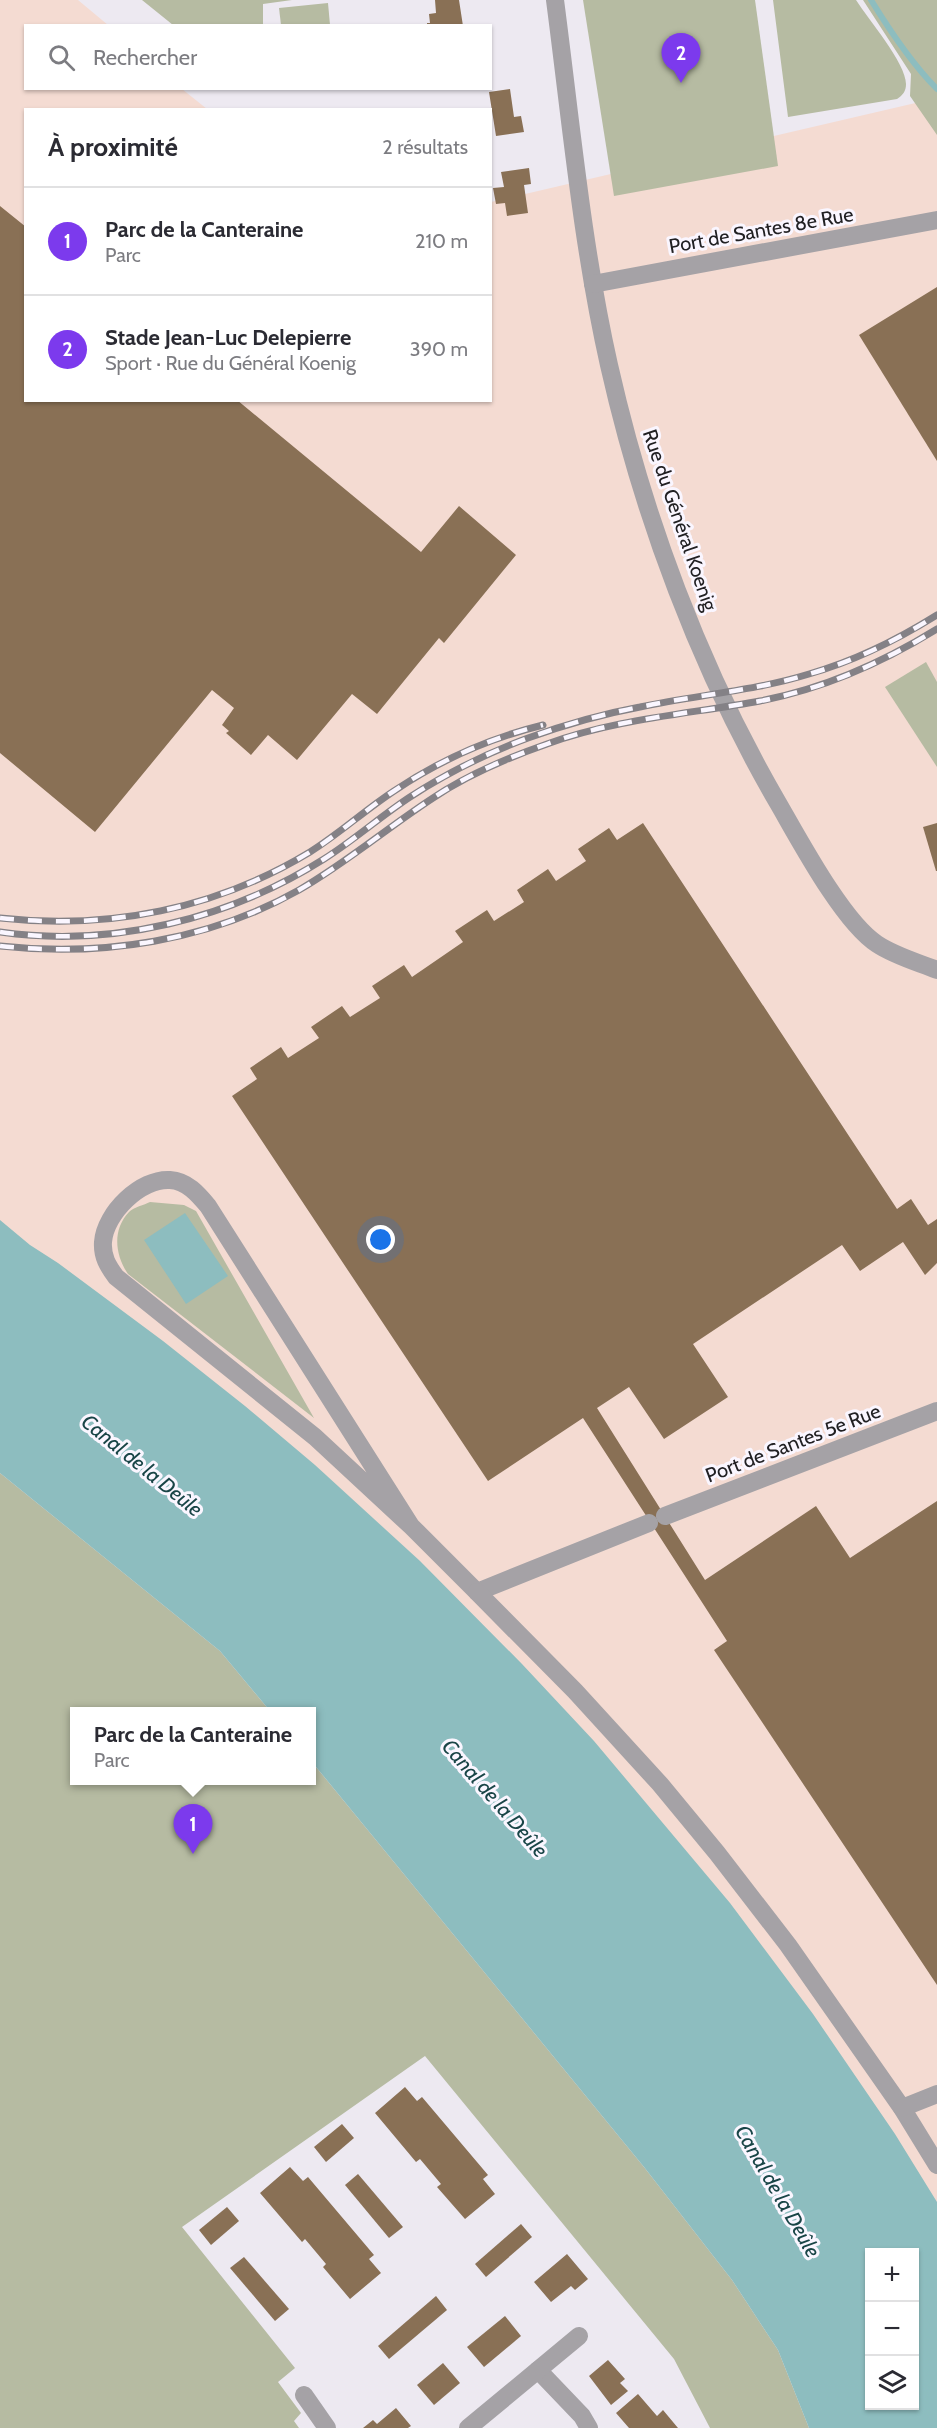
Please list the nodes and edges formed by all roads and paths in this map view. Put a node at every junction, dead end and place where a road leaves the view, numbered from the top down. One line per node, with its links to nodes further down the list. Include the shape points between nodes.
1 (555, 0): 3 (street, Rue du Général Koenig)
2 (937, 220): 3 (street, Port de Santes 8e Rue)
3 (593, 284): 4 (street, Rue du Général Koenig, via 614,386 653,522 726,706 793,829 855,922 876,944)
4 (937, 970)
5 (937, 1411): 7 (street, Port de Santes 5e Rue)
6 (411, 1526): 6 (street, via 198,1193 171,1180 140,1189 113,1215 106,1229 104,1254 116,1277 315,1437); 7 (street)
7 (477, 1592): 9 (street, via 575,1691 717,1852 788,1945)
8 (937, 2094): 9 (street)
9 (902, 2108): 10 (street)
10 (937, 2165)
11 (579, 2336): 12 (street)
12 (538, 2370): 15 (street); 16 (street)
13 (304, 2395): 14 (street)
14 (327, 2428)
15 (468, 2428)
16 (590, 2428)

